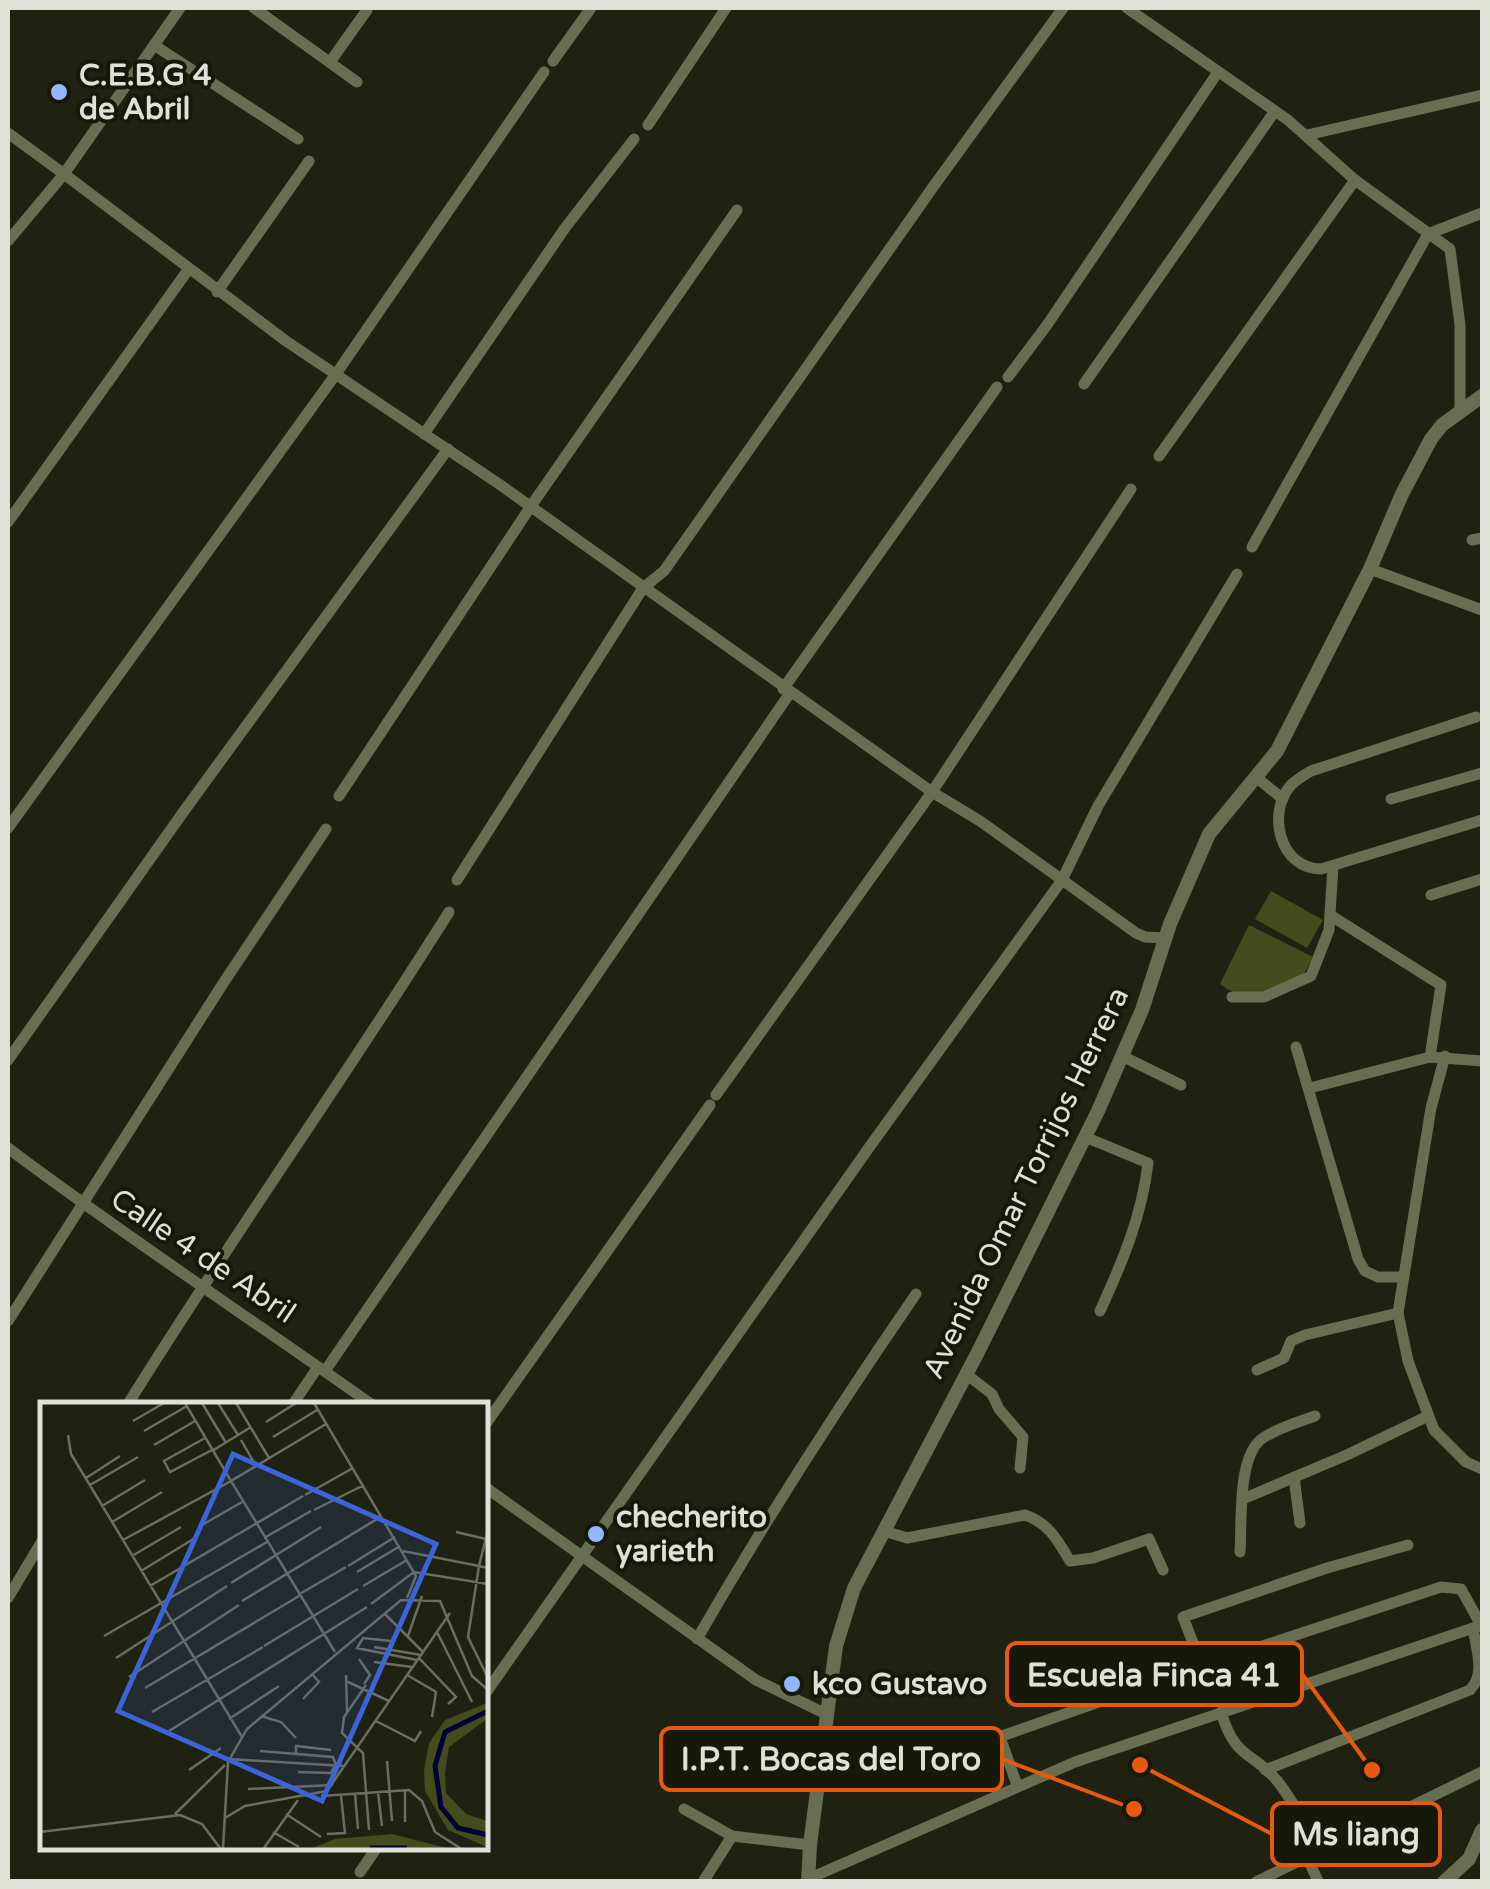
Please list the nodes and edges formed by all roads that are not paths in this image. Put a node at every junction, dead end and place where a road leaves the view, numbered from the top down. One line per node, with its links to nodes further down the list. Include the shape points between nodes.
1 (254, 8): 10 (street)
2 (591, 8): 9 (street)
3 (726, 8): 16 (street)
4 (1063, 8): 45 (street, via 664,572)
5 (1127, 8): 12 (street)
6 (174, 10): 8 (street)
7 (367, 10): 10 (street)
8 (154, 45): 19 (street); 22 (street)
9 (552, 61)
10 (330, 62): 13 (street)
11 (544, 72): 30 (street)
12 (1218, 72): 15 (street); 31 (street)
13 (357, 82)
14 (1482, 95): 18 (street)
15 (1275, 111): 18 (street); 32 (street)
16 (648, 124)
17 (8, 133): 22 (street)
18 (1307, 135): 23 (street)
19 (298, 139)
20 (634, 139): 36 (street)
21 (308, 160): 29 (street)
22 (64, 174): 27 (street); 28 (street)
23 (1355, 180): 26 (street); 38 (street)
24 (737, 210): 40 (street)
25 (1482, 212): 26 (street)
26 (1428, 234): 35 (street, via 1450,250 1460,326); 42 (street)
27 (8, 241)
28 (188, 270): 29 (street); 41 (street)
29 (218, 292): 30 (street)
30 (336, 374): 36 (street); 56 (street)
31 (1008, 377)
32 (1084, 384)
33 (998, 387): 47 (street)
34 (1482, 396): 35 (street, Avenida Omar Torrijos Herrera)
35 (1460, 410): 43 (street, Avenida Omar Torrijos Herrera, via 1431,440)
36 (424, 434): 37 (street)
37 (448, 450): 40 (street); 71 (street)
38 (1159, 456)
39 (1131, 490): 51 (street)
40 (530, 506): 45 (street); 52 (street)
41 (8, 522)
42 (1252, 547)
43 (1370, 569): 46 (street); 50 (street, Avenida Omar Torrijos Herrera)
44 (1237, 574): 61 (street, via 1098,806)
45 (643, 588): 47 (street); 60 (street)
46 (1482, 610)
47 (787, 691): 51 (street); 84 (street)
48 (1476, 717): 53 (street, via 1311,771 1289,786)
49 (1482, 773): 54 (street)
50 (1257, 778): 53 (street); 65 (street, Avenida Omar Torrijos Herrera, via 1209,834)
51 (932, 792): 61 (street); 92 (street)
52 (339, 796)
53 (1284, 799): 58 (street, via 1278,828 1287,850 1302,866)
54 (1390, 799)
55 (1482, 820): 58 (street)
56 (8, 828)
57 (326, 829): 77 (street)
58 (1333, 866): 64 (street)
59 (1482, 879): 62 (street)
60 (458, 880)
61 (1062, 880): 65 (street, via 1136,933); 103 (street)
62 (1431, 895)
63 (449, 912): 79 (street)
64 (1330, 914): 66 (street, via 1311,976 1264,997); 69 (street, via 1442,985)
65 (1166, 938): 68 (street, Avenida Omar Torrijos Herrera)
66 (1232, 997)
67 (1296, 1047): 74 (street)
68 (1122, 1056): 73 (street); 75 (street, Avenida Omar Torrijos Herrera)
69 (1430, 1056): 70 (street); 74 (street)
70 (1444, 1056): 72 (street); 78 (street)
71 (8, 1060)
72 (1482, 1061)
73 (1181, 1085)
74 (1310, 1088): 78 (street, via 1358,1259 1364,1271)
75 (1085, 1137): 81 (street, via 1148,1163 1128,1250); 86 (street, Avenida Omar Torrijos Herrera)
76 (8, 1148): 77 (street, Calle 4 de Abril)
77 (82, 1204): 79 (street, Calle 4 de Abril); 83 (street)
78 (1402, 1278): 82 (street)
79 (202, 1284): 84 (street, Calle 4 de Abril); 87 (street)
80 (916, 1294): 107 (street, via 786,1488)
81 (1100, 1311)
82 (1398, 1313): 85 (street, via 1304,1335 1291,1341 1284,1358); 91 (street)
83 (8, 1321)
84 (322, 1369): 88 (street); 89 (street, Calle 4 de Abril)
85 (1257, 1370)
86 (966, 1374): 93 (street, via 992,1394 1023,1437); 99 (street, Avenida Omar Torrijos Herrera)
87 (129, 1402)
88 (294, 1402)
89 (368, 1402)
90 (1315, 1416): 97 (street, via 1264,1437 1251,1450)
91 (1428, 1416): 94 (street, via 1448,1447); 95 (street)
92 (488, 1421)
93 (1020, 1468)
94 (1482, 1469)
95 (1294, 1477): 97 (street); 98 (street)
96 (488, 1489): 103 (street)
97 (1244, 1499): 102 (street)
98 (1300, 1522)
99 (884, 1531): 104 (street, via 907,1538 1025,1514 1050,1530 1070,1561 1149,1539); 111 (street, Avenida Omar Torrijos Herrera, via 843,1618)
100 (40, 1545): 105 (street)
101 (1408, 1545): 108 (street, via 1183,1618)
102 (1240, 1552)
103 (582, 1556): 107 (street); 109 (street)
104 (1163, 1570)
105 (8, 1598)
106 (1479, 1626): 108 (street, via 1466,1594 1448,1586); 110 (street); 114 (street, via 1480,1672 1470,1690)
107 (696, 1639): 111 (street, via 776,1692)
108 (1202, 1666): 112 (street)
109 (488, 1690)
110 (1221, 1712): 114 (street, via 1232,1741); 116 (street)
111 (826, 1714): 120 (street, Avenida Omar Torrijos Herrera)
112 (1000, 1737): 113 (street); 116 (street)
113 (976, 1745)
114 (1265, 1770): 122 (street)
115 (1482, 1772): 122 (street)
116 (1017, 1785): 126 (street)
117 (684, 1809): 119 (street)
118 (1482, 1830): 124 (street)
119 (732, 1836): 120 (street); 128 (street)
120 (810, 1845): 126 (street, Avenida Omar Torrijos Herrera)
121 (376, 1849): 125 (street)
122 (1320, 1851): 123 (street)
123 (1307, 1857): 127 (street); 129 (street)
124 (1476, 1861): 130 (street)
125 (360, 1872)
126 (808, 1880)
127 (1318, 1881)
128 (703, 1882)
129 (1256, 1882)
130 (1444, 1882)

